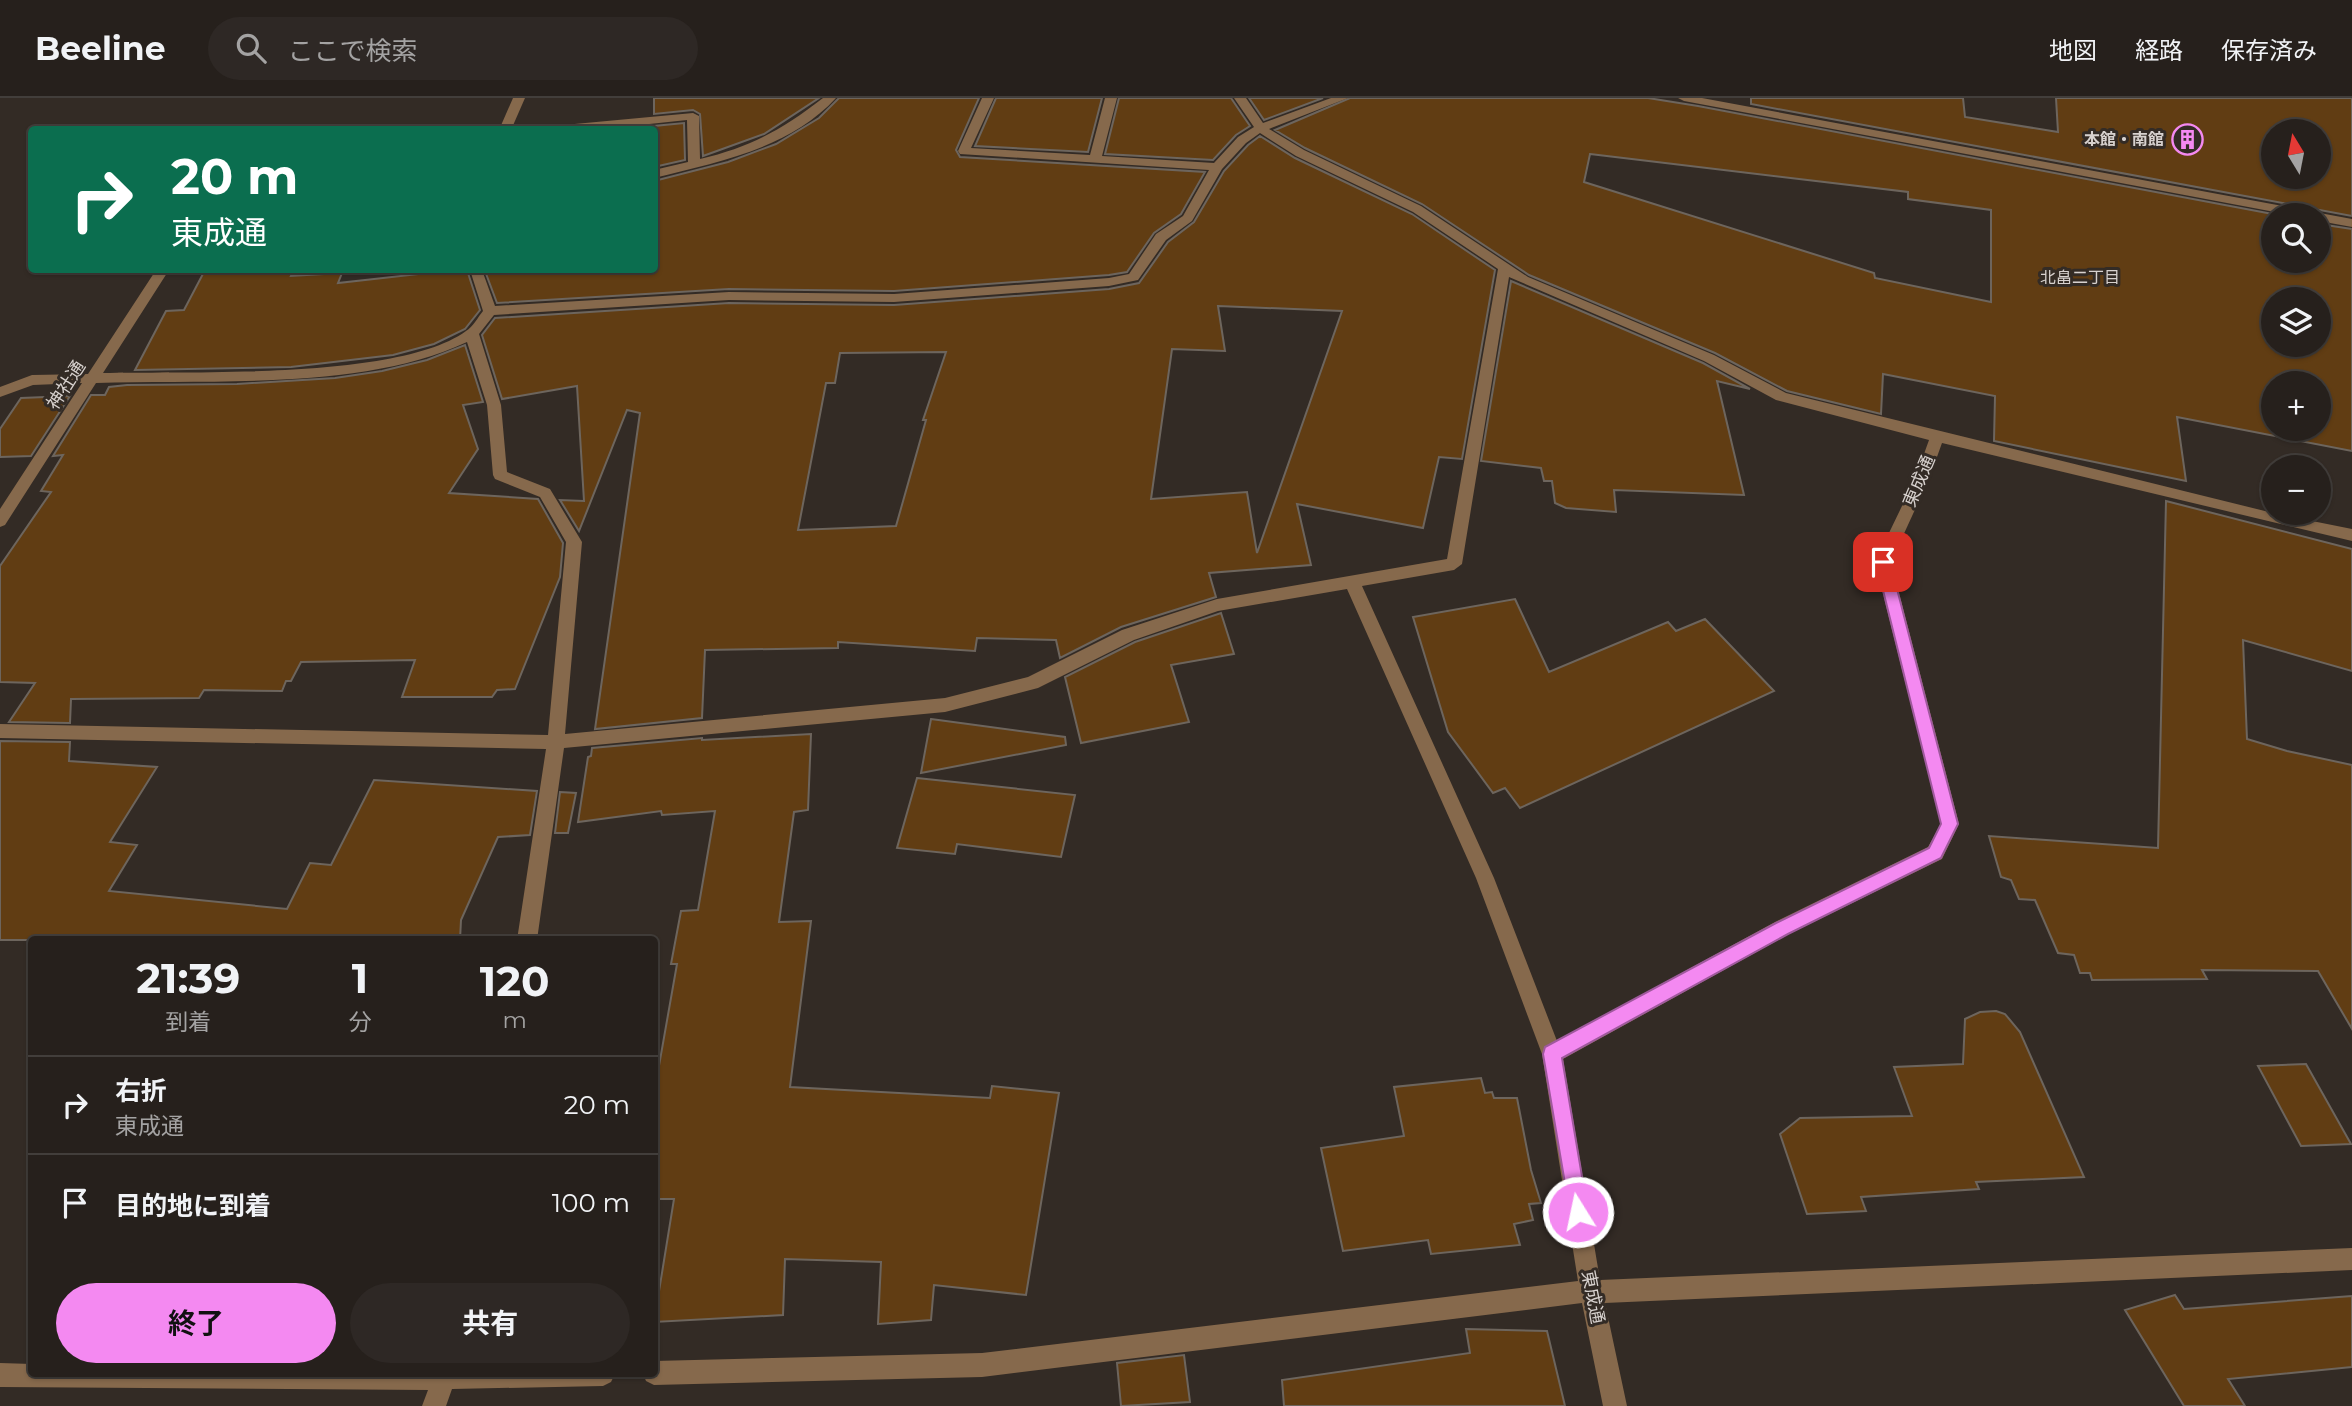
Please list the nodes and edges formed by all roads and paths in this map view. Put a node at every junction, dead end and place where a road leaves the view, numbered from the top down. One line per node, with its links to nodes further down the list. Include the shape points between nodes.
1 (519, 98): 8 (street)
2 (830, 98): 12 (street, via 797,124 744,152)
3 (988, 98): 11 (street, via 964,150)
4 (1111, 98): 11 (street)
5 (1240, 98): 10 (street)
6 (1342, 98): 10 (street)
7 (1684, 98): 15 (street)
8 (507, 126)
9 (593, 126): 12 (street, via 693,116)
10 (1260, 128): 13 (street); 18 (street, via 1300,153 1417,209)
11 (1095, 159): 13 (street)
12 (694, 164): 14 (street)
13 (1217, 167): 21 (street, via 1188,218 1160,237 1133,277 1109,282 894,298 729,296)
14 (658, 173)
15 (2261, 206)
16 (2331, 219): 17 (street)
17 (2352, 223)
18 (1504, 269): 25 (street, via 1709,358 1781,397); 28 (street, via 1454,564)
19 (160, 273): 23 (street, 神社通)
20 (477, 273): 21 (street)
21 (489, 310): 22 (street)
22 (472, 334): 23 (street, via 444,350 404,361 316,372); 30 (street, via 494,405 500,475 545,493 574,542)
23 (94, 378): 24 (street, via 33,380); 26 (street, 神社通)
24 (0, 393)
25 (1937, 437): 27 (street); 32 (street, 東成通, via 1883,562 1950,824 1935,853 1782,928)
26 (0, 521)
27 (2352, 534)
28 (1351, 580): 30 (street, via 1217,605 1128,635 1032,683 945,705); 32 (street, via 1485,878)
29 (0, 731): 30 (street)
30 (556, 743): 31 (street)
31 (528, 936)
32 (1552, 1054): 34 (street, 東成通)
33 (2352, 1259): 34 (street)
34 (1591, 1292): 35 (street, via 982,1365); 40 (street, 東成通)
35 (658, 1373)
36 (0, 1375): 37 (street)
37 (28, 1375)
38 (445, 1377): 39 (street)
39 (434, 1406)
40 (1615, 1406)

